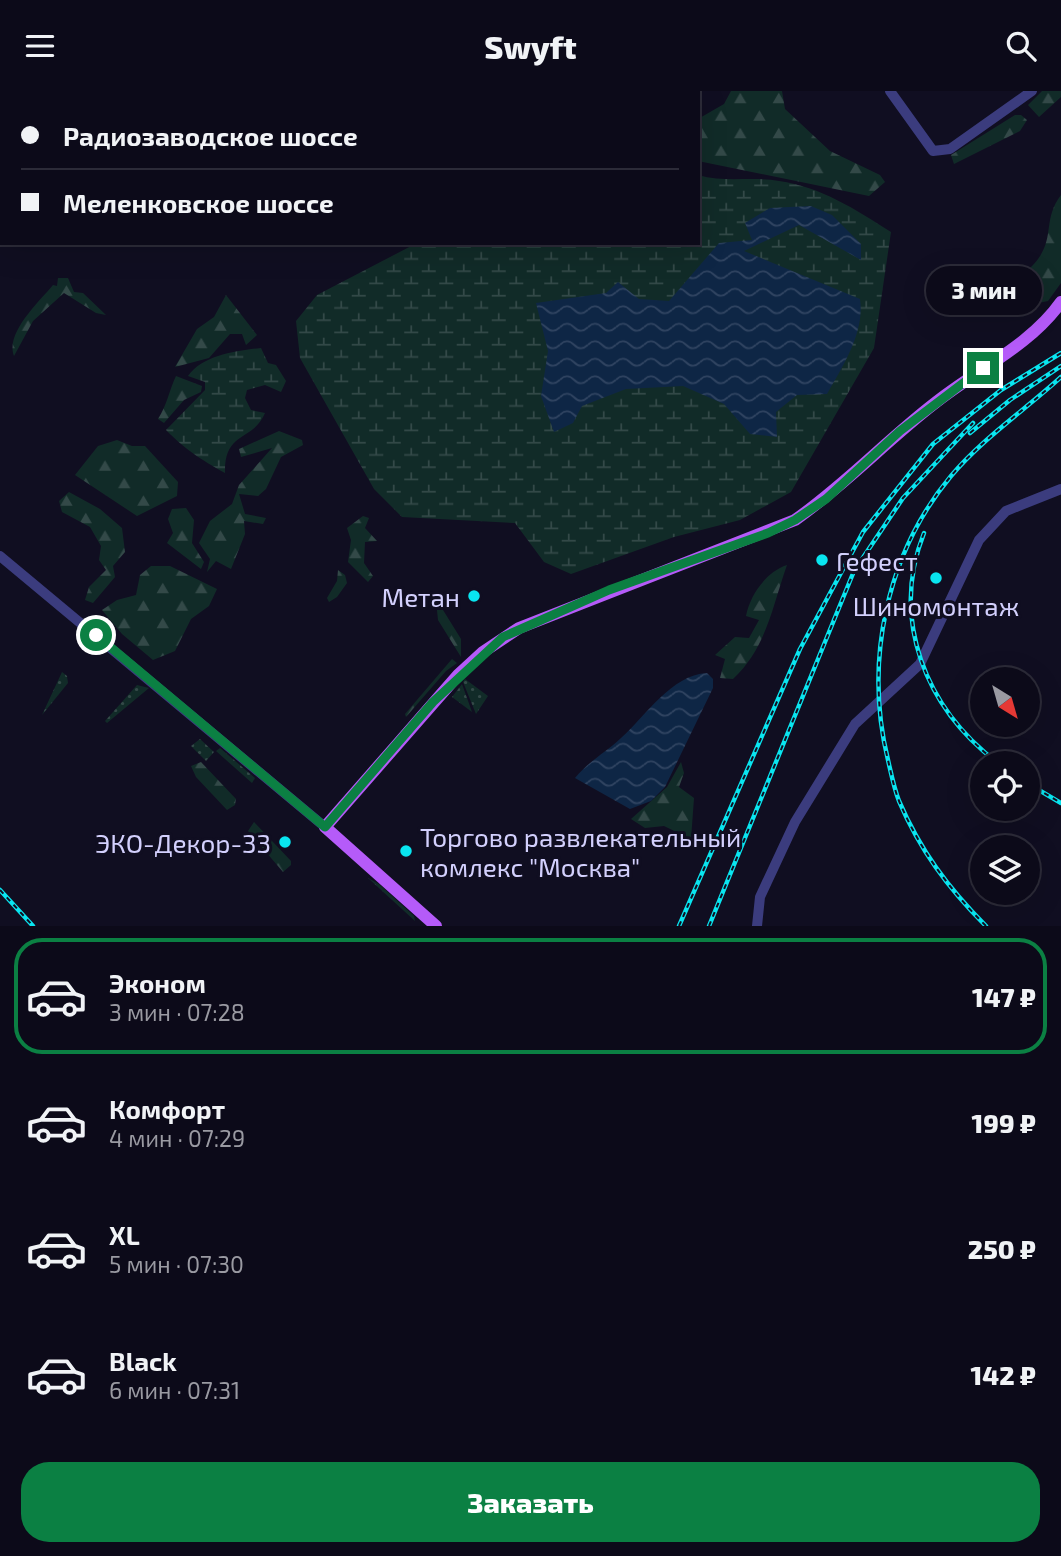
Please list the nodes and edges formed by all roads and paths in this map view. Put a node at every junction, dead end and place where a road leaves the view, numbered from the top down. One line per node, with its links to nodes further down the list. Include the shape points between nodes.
1 (890, 91): 2 (street, via 933,151 941,152)
2 (1030, 92)
3 (1061, 302): 6 (main road, via 1041,327 938,400 826,499 795,520 609,590 503,637 433,702)
4 (1061, 489): 8 (street, via 1014,507 994,522 974,549 920,664 855,724 807,801 769,873)
5 (0, 556): 6 (street)
6 (325, 827): 7 (main road)
7 (436, 926)
8 (757, 926)

